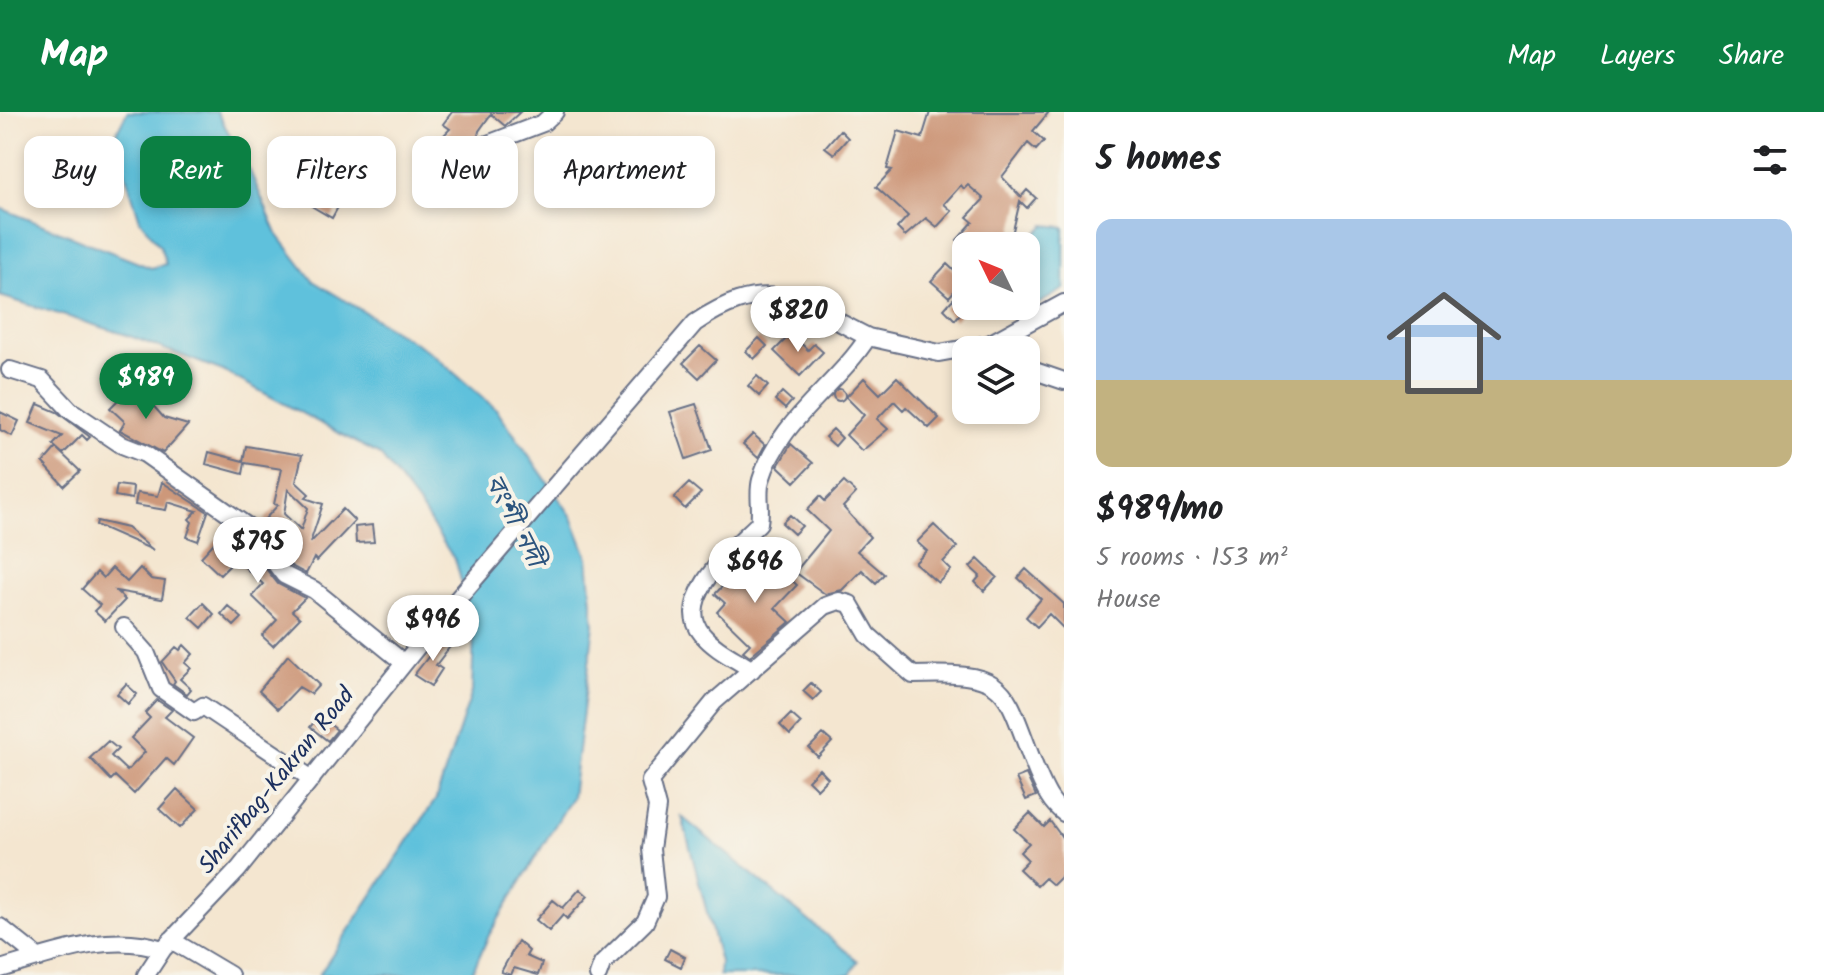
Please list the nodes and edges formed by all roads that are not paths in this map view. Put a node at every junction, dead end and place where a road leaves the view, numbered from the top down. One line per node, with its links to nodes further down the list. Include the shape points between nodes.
1 (555, 112): 2 (street, via 543,123)
2 (509, 136)
3 (1064, 303): 4 (street, Sharifbag-Kakran Road)
4 (1010, 336)
5 (868, 337): 6 (street, Sharifbag-Kakran Road); 11 (street, Sharifbag-Kakran Road, via 790,298 754,294 723,304 695,323); 12 (street, via 854,359 809,403 770,459 758,495 759,523 701,585 694,612 700,632)
6 (952, 352)
7 (10, 370): 11 (street, via 42,380 70,410 145,454 247,526 284,575 314,590)
8 (1040, 373): 9 (street)
9 (1064, 381)
10 (124, 627): 13 (street, via 146,652 161,689 194,712 203,706)
11 (404, 663): 13 (street, Sharifbag-Kakran Road)
12 (752, 670): 14 (street, via 825,606 850,604 868,635 913,675 953,673 996,684 1008,698 1045,790); 21 (street, via 714,702 650,781 657,807 651,849 656,897 645,922 602,964)
13 (312, 779): 16 (street, Sharifbag-Kakran Road, via 238,870)
14 (1064, 813)
15 (0, 927): 17 (street)
16 (167, 944): 17 (street, via 119,941); 19 (street, Sharifbag-Kakran Road); 20 (street)
17 (39, 958): 18 (street)
18 (0, 969)
19 (146, 975)
20 (230, 975)
21 (598, 975)

